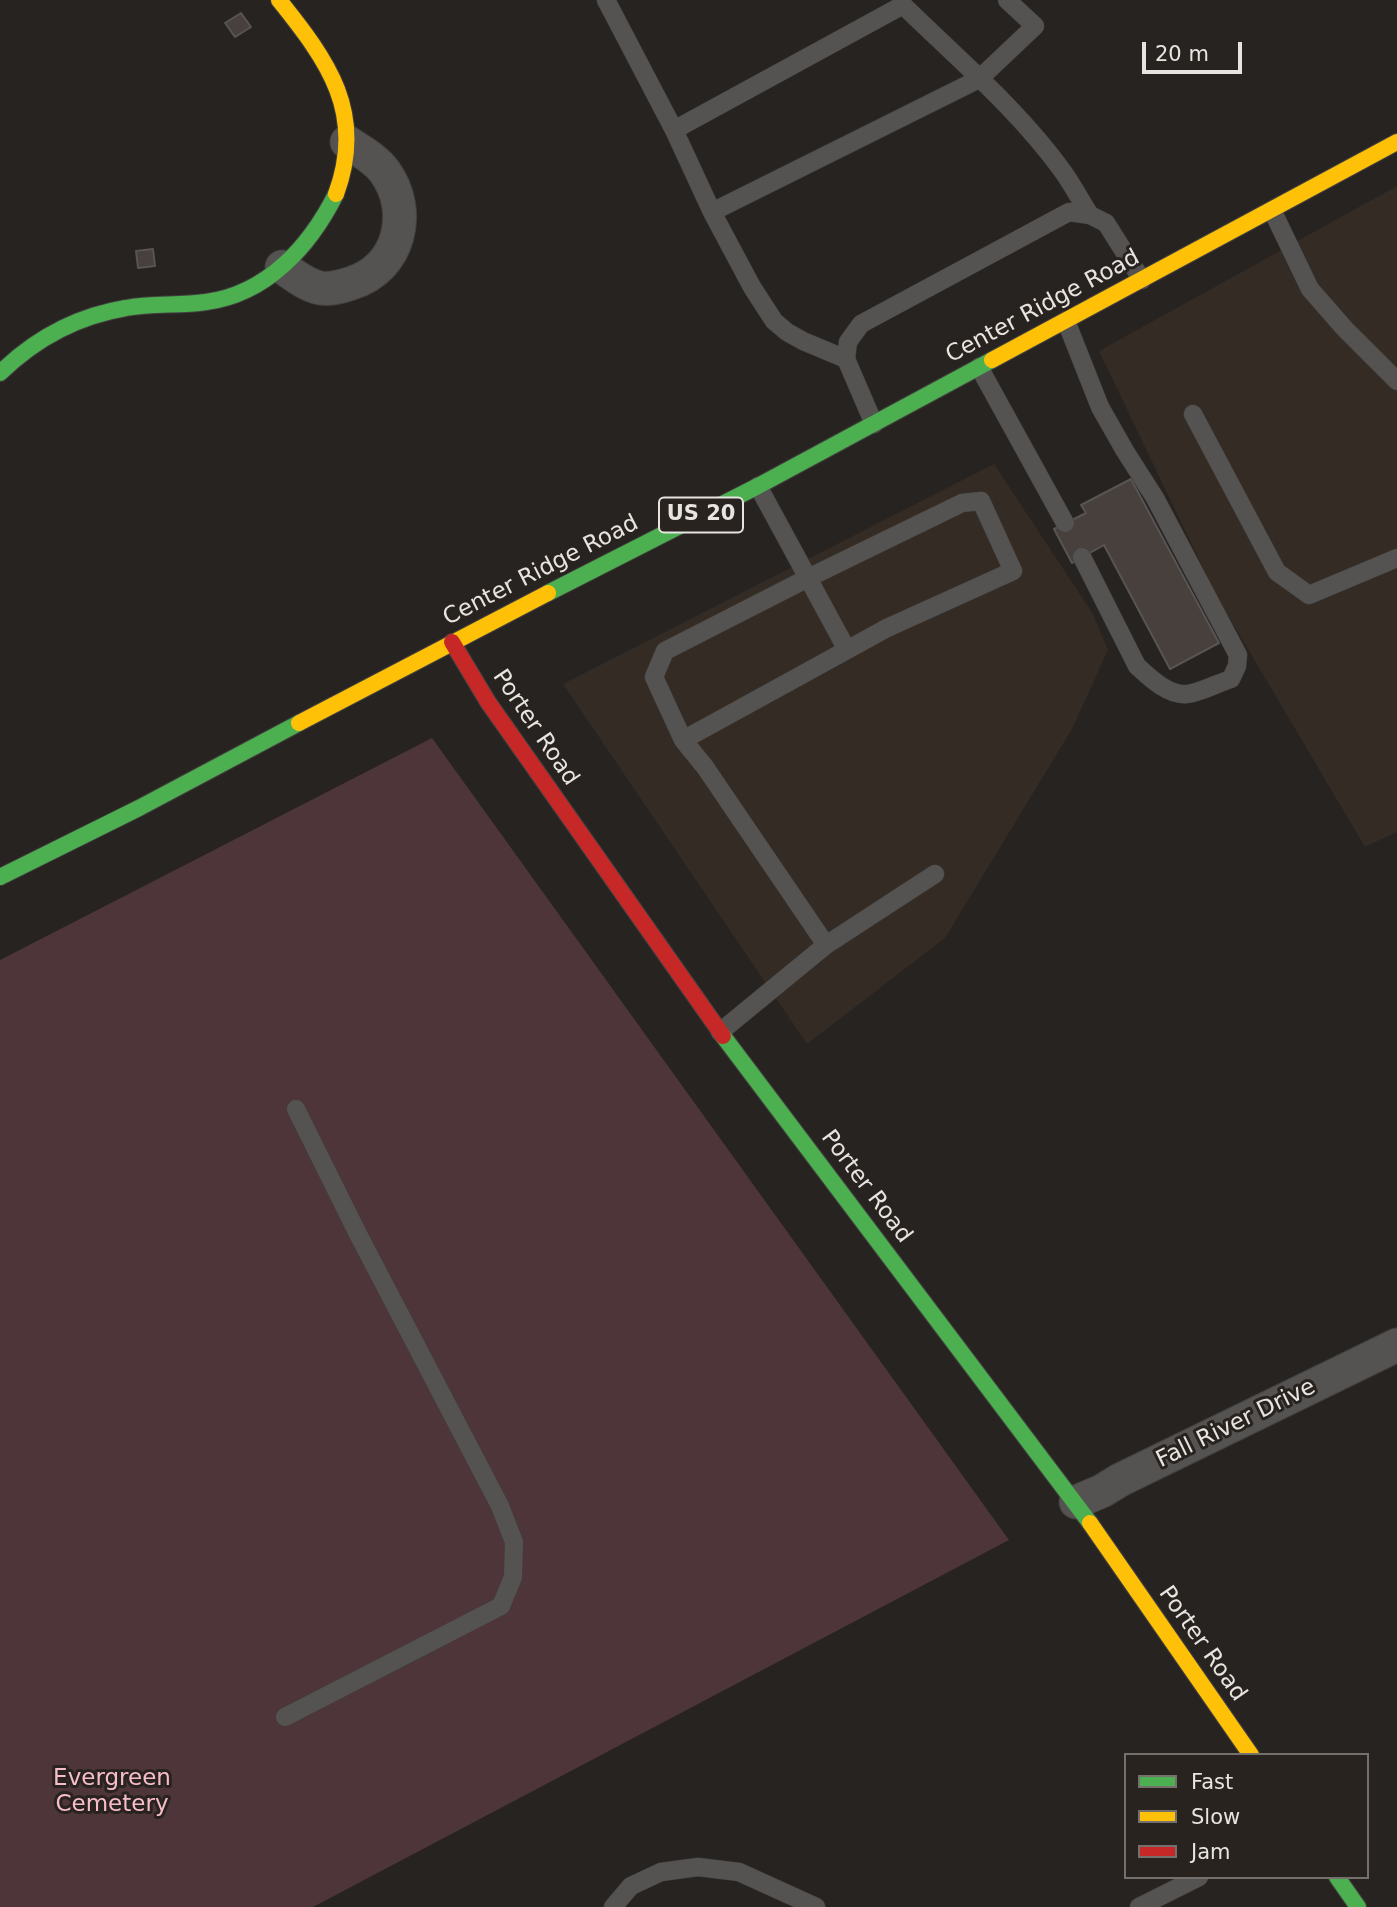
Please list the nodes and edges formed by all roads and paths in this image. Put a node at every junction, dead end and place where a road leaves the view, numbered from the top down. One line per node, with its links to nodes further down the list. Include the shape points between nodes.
1 (279, 0): 7 (main road, via 331,74 342,99)
2 (606, 0): 6 (lane)
3 (1007, 0): 5 (lane, via 1035,26)
4 (900, 3): 5 (lane); 6 (lane)
5 (979, 79): 10 (lane); 11 (lane, via 1035,137)
6 (674, 130): 10 (lane)
7 (347, 142): 12 (main road, via 338,185 317,231); 12 (street, via 383,169 393,184 399,220 392,251 372,274 340,287 313,286)
8 (1397, 142): 9 (main road, Center Ridge Road / US 20)
9 (1272, 209): 13 (main road, Center Ridge Road / US 20); 18 (lane, via 1310,289)
10 (712, 212): 15 (lane, via 774,321 786,332)
11 (1090, 215): 13 (lane, via 1106,223); 15 (lane, via 1069,212 861,324 848,342)
12 (282, 267): 17 (main road, via 222,299 113,310 64,325)
13 (1142, 279): 14 (main road, Center Ridge Road / US 20)
14 (1066, 321): 16 (main road, Center Ridge Road / US 20); 23 (lane, via 1100,407 1155,498 1238,656 1231,679 1185,694 1151,678 1137,666)
15 (846, 359): 20 (lane)
16 (979, 367): 20 (main road, Center Ridge Road / US 20); 22 (lane)
17 (0, 373)
18 (1397, 381)
19 (1194, 414): 24 (lane, via 1277,572 1309,595)
20 (874, 424): 21 (main road, Center Ridge Road / US 20)
21 (758, 486): 25 (lane); 26 (main road, Center Ridge Road / US 20)
22 (1065, 523)
23 (1082, 557)
24 (1397, 558)
25 (808, 579): 27 (lane); 27 (lane, via 962,503 982,500 1013,571); 28 (lane, via 666,651 654,677)
26 (452, 642): 30 (main road, Center Ridge Road / US 20); 32 (main road, Porter Road, via 488,702)
27 (848, 650): 28 (lane)
28 (683, 740): 31 (lane)
29 (935, 874): 31 (lane)
30 (0, 877)
31 (826, 946): 32 (lane)
32 (720, 1032): 35 (main road, Porter Road)
33 (296, 1109): 36 (lane, via 500,1506 514,1542 513,1577 501,1606)
34 (1397, 1345): 35 (street, Fall River Drive)
35 (1076, 1502): 37 (main road, Porter Road)
36 (285, 1717)
37 (1250, 1753)
38 (1195, 1879): 42 (lane)
39 (1338, 1879): 43 (main road)
40 (613, 1907): 41 (lane, via 631,1886 661,1872 698,1867 739,1872)
41 (816, 1907)
42 (1139, 1907)
43 (1358, 1907)

